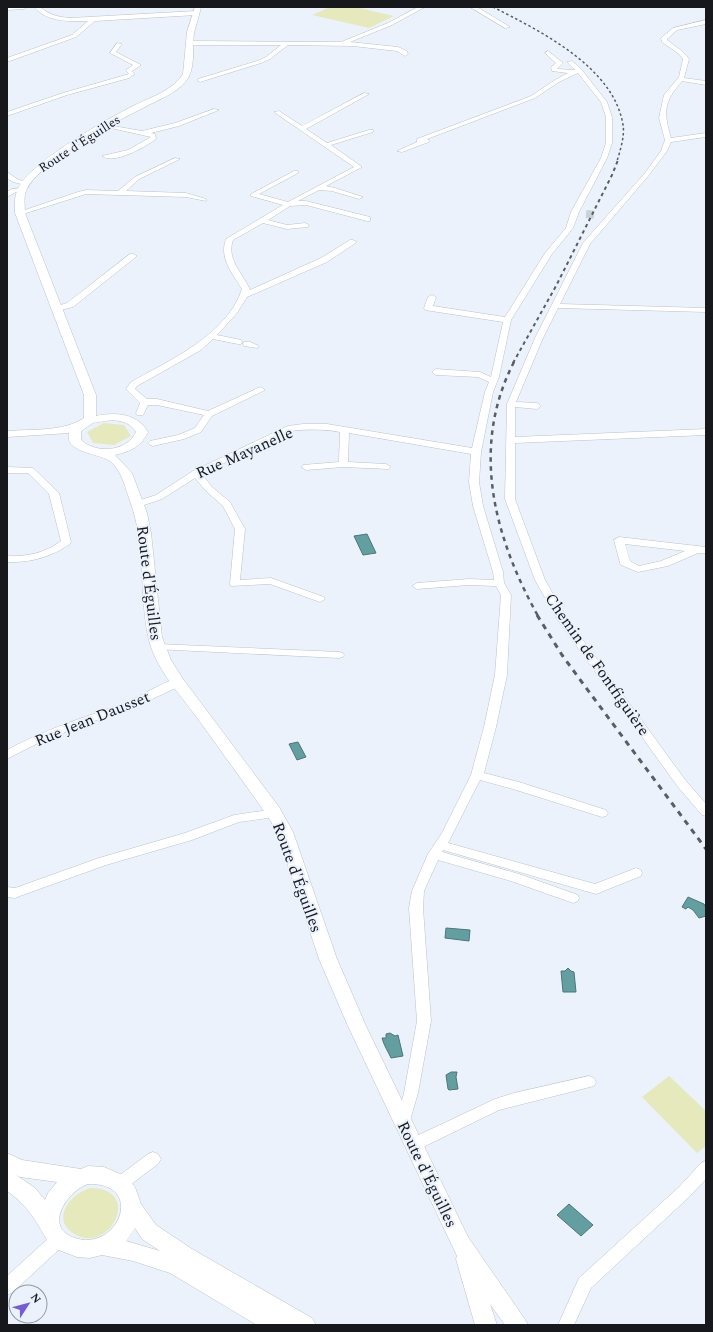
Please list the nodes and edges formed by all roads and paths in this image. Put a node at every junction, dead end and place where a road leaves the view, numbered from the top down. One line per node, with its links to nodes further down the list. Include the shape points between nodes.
1 (24, 7): 5 (street)
2 (37, 7): 7 (street, via 47,16)
3 (422, 7): 13 (street, via 390,24)
4 (473, 7): 9 (street)
5 (7, 8)
6 (196, 11): 7 (street); 10 (street, Route d'Éguilles)
7 (93, 19): 16 (street, via 74,36)
8 (706, 22): 19 (street, via 675,29 664,38 664,41 686,59)
9 (507, 27)
10 (190, 43): 12 (street); 27 (street, Route d'Éguilles, via 187,74 179,84 166,94)
11 (118, 44): 26 (street, via 113,53 138,65 129,70 132,74)
12 (286, 44): 13 (street); 20 (street, via 259,62)
13 (339, 44): 15 (street, via 398,49)
14 (548, 53): 18 (street, via 560,63 554,66 554,70)
15 (405, 54)
16 (7, 60)
17 (570, 62): 18 (street)
18 (576, 71): 33 (street, via 533,97 419,140); 58 (street, via 604,102 609,117 609,143 578,213 549,253)
19 (680, 79): 21 (street); 32 (street, via 667,95 662,118)
20 (200, 80)
21 (706, 83)
22 (366, 94): 28 (street)
23 (516, 109): 33 (street)
24 (216, 110): 30 (street, via 177,125)
25 (277, 112): 28 (street)
26 (7, 114)
27 (104, 125): 30 (street); 40 (street, Route d'Éguilles, via 44,164)
28 (301, 129): 34 (street)
29 (371, 131): 34 (street)
30 (142, 133): 36 (street, via 153,135 154,138 137,149 118,156)
31 (706, 135): 32 (street)
32 (668, 140): 55 (street, Chemin de Fontfiguière, via 664,151 647,174 606,216 587,243)
33 (421, 143): 35 (street)
34 (326, 145): 41 (street, via 359,167)
35 (400, 150)
36 (105, 156)
37 (177, 159): 42 (street, via 137,178)
38 (296, 172): 46 (street, via 253,195)
39 (7, 174): 40 (street)
40 (24, 187): 43 (street); 47 (street, via 20,198)
41 (318, 188): 44 (street, via 333,189); 46 (street)
42 (120, 193): 45 (street, via 186,195); 47 (street, via 72,194 35,210)
43 (7, 195)
44 (358, 197)
45 (204, 200)
46 (288, 204): 48 (street, via 306,203); 49 (street)
47 (20, 213): 56 (street)
48 (367, 218)
49 (261, 220): 50 (street, via 287,227); 53 (street, via 230,239 227,245 227,254 246,289)
50 (305, 225)
51 (353, 242): 53 (street, via 324,260)
52 (133, 256): 56 (street, via 70,305)
53 (244, 296): 59 (street)
54 (432, 297): 58 (street, via 428,308)
55 (555, 306): 57 (street); 66 (street, Chemin de Fontfiguière)
56 (57, 309): 64 (street)
57 (706, 310)
58 (507, 320): 62 (street)
59 (211, 336): 60 (street); 65 (street, via 192,351 134,384 130,389)
60 (238, 342)
61 (436, 372): 62 (street, via 480,374)
62 (493, 381): 81 (street)
63 (261, 390): 68 (street)
64 (90, 395): 69 (street); 71 (street, via 90,418)
65 (145, 402): 68 (street, via 157,402); 70 (street)
66 (511, 404): 67 (street); 76 (street, Chemin de Fontfiguière)
67 (537, 406)
68 (209, 414): 78 (street, via 198,430 181,437)
69 (112, 417): 70 (street); 71 (street, via 99,418)
70 (138, 418): 79 (street, Route d'Éguilles, via 142,432)
71 (83, 425): 75 (street); 77 (street, via 75,433)
72 (345, 431): 81 (street, Rue Mayanelle); 82 (street); 87 (street, Rue Mayanelle, via 326,427 288,429)
73 (706, 432): 76 (street)
74 (7, 434): 75 (street)
75 (25, 434): 77 (street)
76 (511, 440): 100 (street, Chemin de Fontfiguière, via 510,499 540,580 567,625 682,784)
77 (76, 443): 80 (street, via 86,449)
78 (153, 443)
79 (132, 445): 80 (street, via 118,451); 86 (street, Route d'Éguilles, via 128,452)
80 (101, 452): 86 (street, Route d'Éguilles, via 114,460)
81 (476, 452): 91 (street, via 474,482 478,506)
82 (343, 464): 83 (street); 84 (street)
83 (306, 467)
84 (386, 467)
85 (7, 470): 90 (street, via 30,470 54,493 66,542 57,549 36,557)
86 (126, 473): 88 (street, Route d'Éguilles)
87 (196, 473): 88 (street, Rue Mayanelle, via 159,497); 93 (street, via 209,489 227,504 240,529 235,584 271,581)
88 (138, 504): 94 (street, Route d'Éguilles, via 145,533)
89 (701, 550): 89 (street, via 664,564 638,569 625,563 620,540)
90 (7, 559)
91 (499, 583): 92 (street, via 469,582); 98 (street, via 506,595 501,675)
92 (417, 586)
93 (320, 599)
94 (158, 647): 95 (street); 96 (street, Route d'Éguilles)
95 (339, 655)
96 (178, 682): 97 (street, Rue Jean Dausset, via 127,706 36,740); 99 (street, Route d'Éguilles)
97 (7, 755)
98 (477, 775): 101 (street); 102 (street)
99 (273, 811): 104 (street, via 264,815 238,818 188,837 104,861); 107 (street, Route d'Éguilles, via 285,832 338,985)
100 (706, 812)
101 (602, 813)
102 (437, 850): 103 (street, via 596,889); 105 (street); 107 (street, via 418,891 416,908 424,1020 411,1093)
103 (636, 873)
104 (11, 892)
105 (573, 898)
106 (589, 1082): 108 (street, via 495,1105)
107 (402, 1122): 108 (street, Route d'Éguilles)
108 (413, 1145): 117 (street, Route d'Éguilles)
109 (153, 1158): 114 (street)
110 (7, 1162): 112 (street, via 20,1168)
111 (706, 1168): 124 (street, via 684,1192 585,1284)
112 (80, 1177): 114 (street, via 105,1175); 116 (street, via 63,1188 52,1205)
113 (7, 1180): 116 (street, via 28,1194)
114 (121, 1183): 115 (street, via 131,1196)
115 (132, 1207): 118 (street, via 129,1223 118,1237); 121 (street, via 149,1232 194,1262)
116 (54, 1232): 118 (street, via 68,1246 89,1249); 119 (street)
117 (461, 1244): 122 (street, Route d'Éguilles); 123 (street, Route d'Éguilles)
118 (103, 1246): 120 (street, via 134,1252 175,1265)
119 (7, 1287)
120 (277, 1325)
121 (305, 1325)
122 (486, 1325)
123 (517, 1325)
124 (566, 1325)

